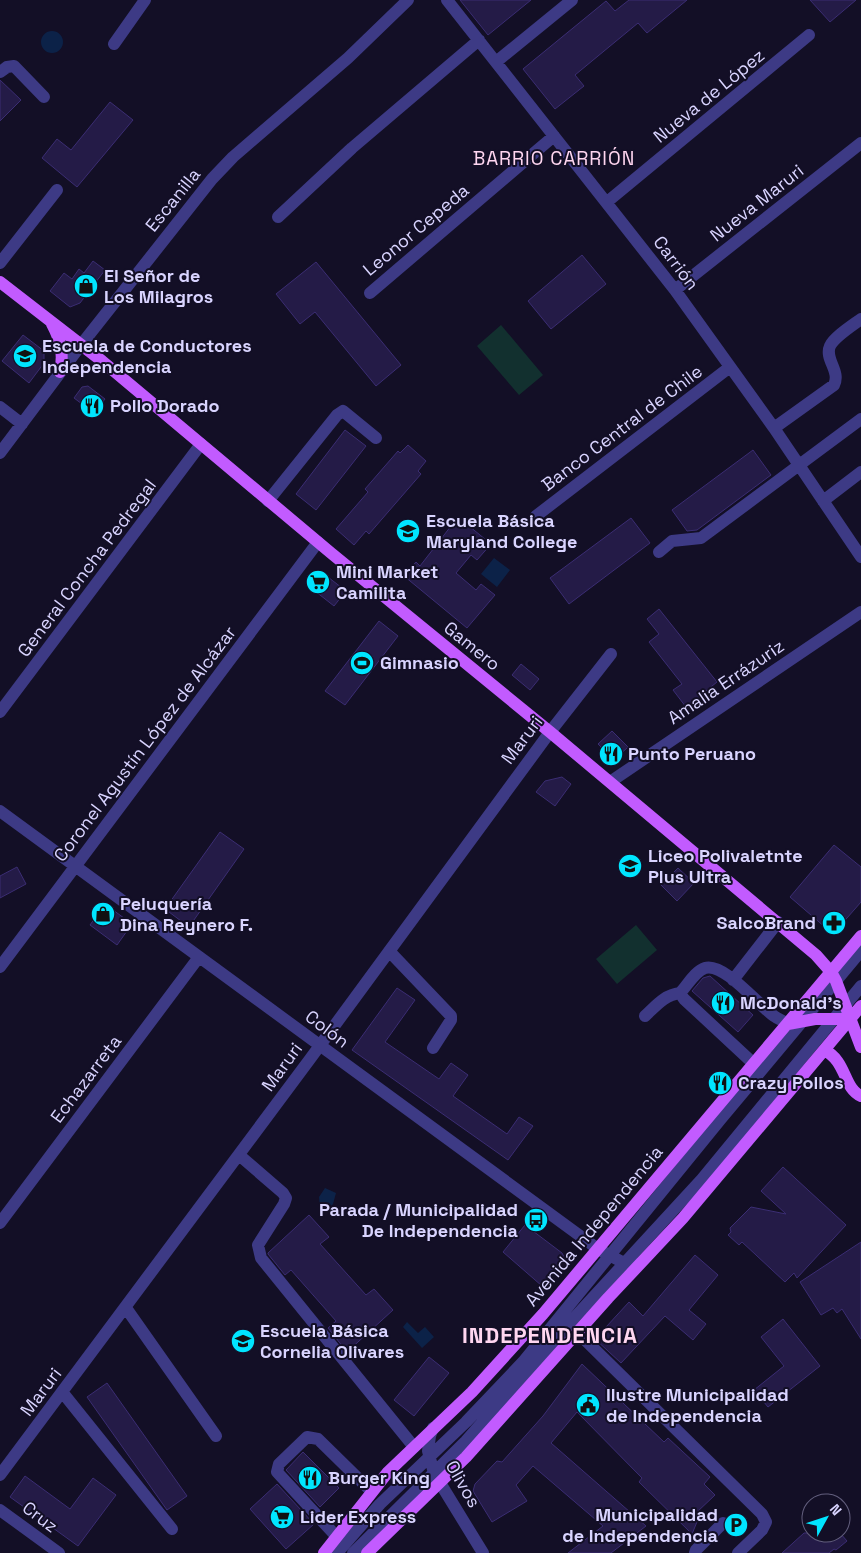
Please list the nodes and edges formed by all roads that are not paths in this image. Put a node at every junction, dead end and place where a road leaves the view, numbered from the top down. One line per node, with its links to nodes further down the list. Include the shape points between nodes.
1 (145, 0): 7 (street)
2 (408, 0): 22 (street, Escanilla, via 348,58 223,167)
3 (447, 0): 6 (street, Carrión)
4 (572, 0): 8 (street)
5 (809, 36): 14 (street, Nueva de López)
6 (479, 40): 8 (street, Carrión); 15 (street, via 352,148)
7 (114, 44)
8 (496, 62): 11 (street, Carrión)
9 (0, 72): 10 (street, via 14,66)
10 (44, 97)
11 (554, 136): 14 (street, Carrión); 19 (street, Leonor Cepeda)
12 (861, 143): 18 (street, Nueva Maruri)
13 (57, 190): 16 (street)
14 (607, 202): 18 (street, Carrión)
15 (278, 217)
16 (0, 263)
17 (0, 282): 21 (main road, Gamero)
18 (675, 290): 23 (street, Carrión)
19 (370, 293)
20 (861, 319): 28 (street, via 829,347 837,375 834,384)
21 (49, 320): 22 (main road, Gamero); 24 (main road, via 62,345)
22 (81, 345): 24 (street, Escanilla); 30 (main road, Gamero)
23 (730, 367): 28 (street, Carrión); 36 (street, Banco Central de Chile)
24 (60, 372): 27 (street, Escanilla)
25 (0, 407): 27 (street)
26 (861, 419): 32 (street)
27 (22, 424): 31 (street, Escanilla)
28 (774, 428): 32 (street, Carrión)
29 (376, 438): 34 (street, via 343,411)
30 (201, 444): 34 (main road, Gamero); 42 (street, General Concha Pedregal)
31 (0, 453)
32 (800, 466): 35 (street, Carrión); 38 (street, via 701,538 672,541)
33 (861, 472): 35 (street)
34 (268, 501): 37 (main road, Gamero)
35 (823, 501): 39 (street, Carrión)
36 (536, 516)
37 (318, 542): 43 (main road, Gamero); 46 (street, Coronel Agustín López de Alcázar)
38 (658, 552)
39 (861, 557)
40 (861, 612): 44 (street, Amalia Errázuriz)
41 (610, 654): 43 (street, Maruri)
42 (0, 712)
43 (550, 732): 44 (main road, Gamero); 49 (street, Maruri)
44 (610, 782): 47 (main road, Gamero)
45 (0, 811): 46 (street, Colón)
46 (76, 866): 51 (street, Colón); 52 (street, Coronel Agustín López de Alcázar)
47 (778, 922): 53 (main road, Gamero, via 816,955); 54 (street)
48 (861, 936): 53 (main road, Avenida Independencia)
49 (389, 950): 64 (street, Maruri); 66 (street, via 450,1016 451,1020)
50 (861, 951): 53 (street)
51 (199, 956): 64 (street, Colón); 71 (street, Echazarreta)
52 (0, 967)
53 (834, 976): 57 (main road, Gamero); 62 (street); 63 (main road, Avenida Independencia)
54 (733, 980): 56 (street, via 715,968 704,968); 63 (street)
55 (861, 986): 57 (street)
56 (680, 994): 59 (street, via 665,998); 68 (street)
57 (845, 1005): 60 (street); 61 (main road, Gamero)
58 (861, 1006): 61 (main road)
59 (645, 1016)
60 (834, 1019): 61 (main road); 62 (main road); 74 (street, via 702,1179)
61 (850, 1019): 65 (main road, Gamero); 67 (main road)
62 (803, 1020): 63 (main road); 73 (street)
63 (788, 1024): 68 (main road, Avenida Independencia)
64 (320, 1045): 70 (street, Maruri); 72 (street, Colón)
65 (861, 1047)
66 (433, 1048)
67 (824, 1050): 69 (main road, via 837,1059 853,1091); 75 (main road, via 708,1190)
68 (754, 1064): 72 (main road, Avenida Independencia)
69 (861, 1096)
70 (239, 1155): 77 (street, Maruri); 82 (street, via 286,1198 258,1245 261,1258)
71 (0, 1223)
72 (598, 1249): 73 (street, Colón); 76 (street); 80 (main road, Avenida Independencia, via 494,1368)
73 (609, 1256): 74 (street, Colón); 76 (street)
74 (624, 1263): 75 (street, Colón); 85 (street, via 485,1419)
75 (639, 1264): 78 (main road)
76 (599, 1269): 83 (street, via 501,1386)
77 (126, 1308): 79 (street, Maruri); 81 (street)
78 (577, 1332): 85 (main road, via 466,1457); 98 (street, via 762,1514 766,1522 762,1530)
79 (63, 1392): 84 (street, Maruri); 89 (street)
80 (433, 1428): 82 (main road, Avenida Independencia); 83 (street, Olivos, via 428,1445)
81 (216, 1436)
82 (414, 1447): 86 (main road, Avenida Independencia)
83 (429, 1457): 85 (street, Olivos); 93 (street, via 380,1504)
84 (0, 1475)
85 (437, 1478): 94 (street); 95 (main road); 96 (street, Olivos)
86 (371, 1491): 90 (main road, Avenida Independencia); 90 (street, via 318,1439 307,1438 278,1464 277,1472)
87 (0, 1510): 91 (street, Cruz)
88 (723, 1523): 97 (street)
89 (172, 1529)
90 (336, 1536): 92 (main road, Avenida Independencia)
91 (54, 1552)
92 (324, 1553)
93 (337, 1553)
94 (352, 1553)
95 (367, 1553)
96 (483, 1553)
97 (695, 1553)
98 (738, 1553)

